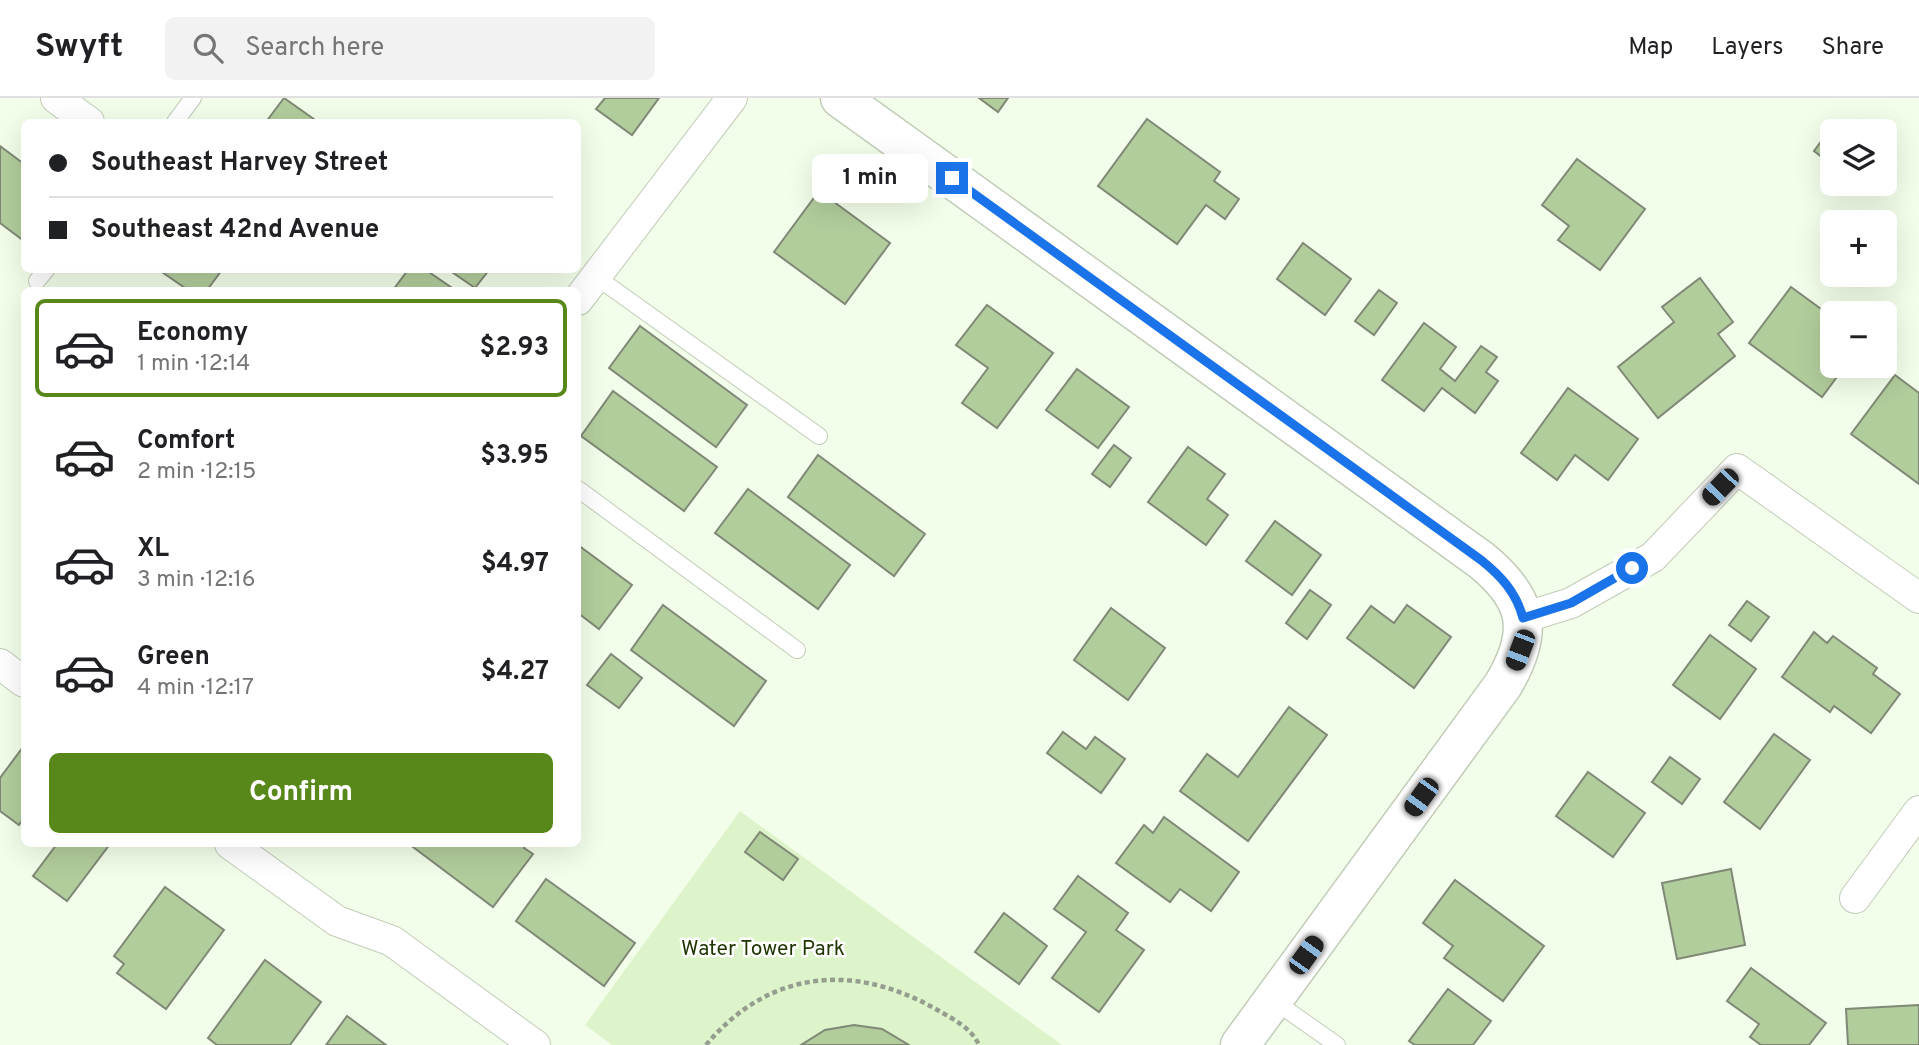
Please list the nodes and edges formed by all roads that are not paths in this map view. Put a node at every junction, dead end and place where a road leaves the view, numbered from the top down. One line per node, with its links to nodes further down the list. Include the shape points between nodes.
1 (56, 98): 5 (street)
2 (193, 98): 6 (lane)
3 (732, 98): 7 (street)
4 (840, 98): 12 (street, via 1481,560 1511,589)
5 (85, 119)
6 (177, 119)
7 (595, 276): 8 (street); 9 (lane)
8 (581, 296)
9 (819, 436)
10 (581, 491): 13 (lane)
11 (1919, 597): 12 (street, via 1737,469 1653,557 1571,603)
12 (1523, 618): 19 (street, via 1520,650 1503,685)
13 (797, 650)
14 (0, 664): 15 (street)
15 (21, 680)
16 (1919, 811): 18 (street)
17 (234, 847): 20 (street, via 337,921 392,940)
18 (1855, 898)
19 (1273, 1000): 21 (street); 22 (lane)
20 (535, 1045)
21 (1240, 1045)
22 (1337, 1045)

